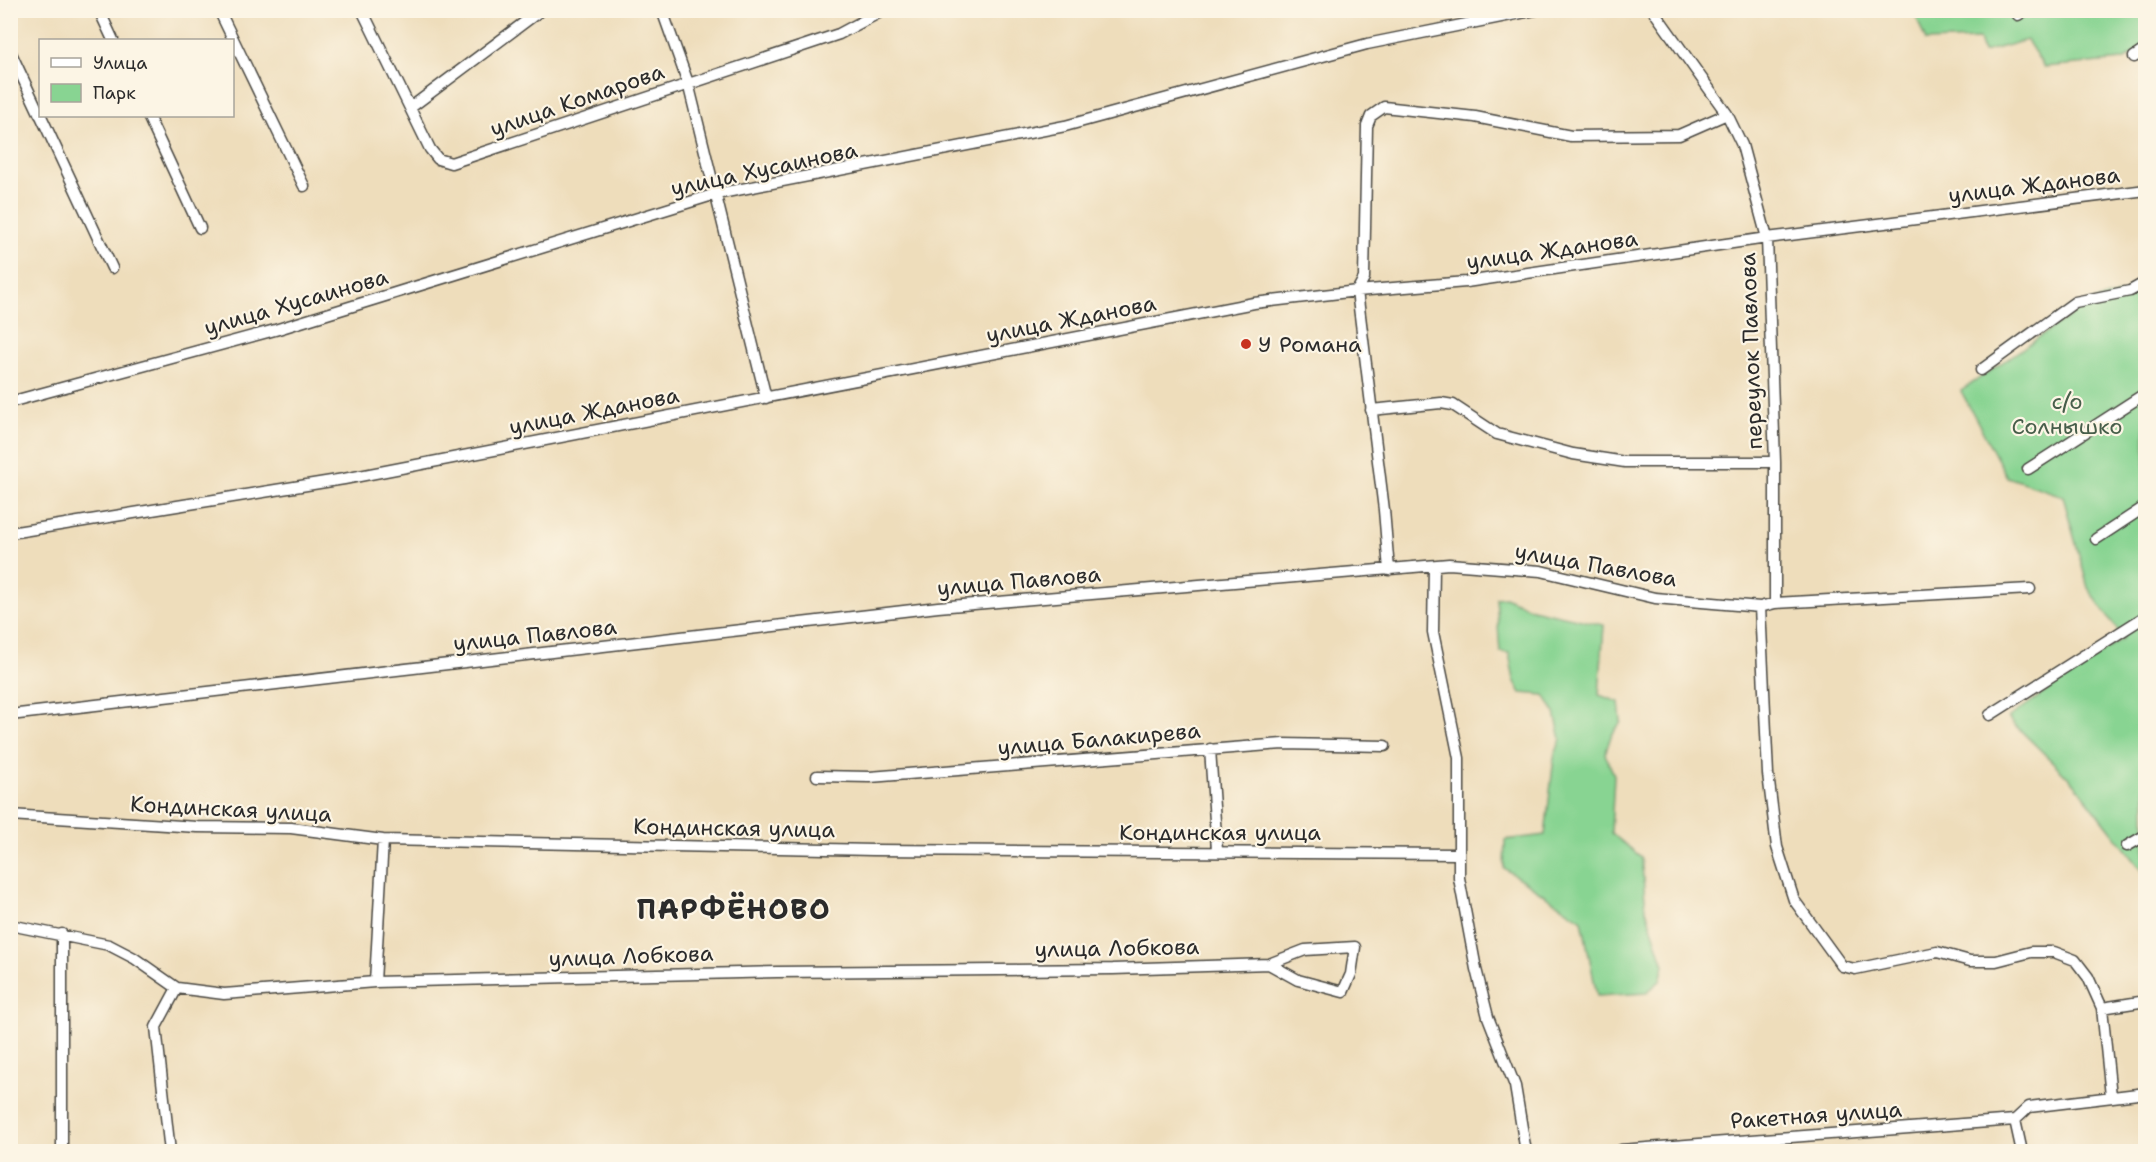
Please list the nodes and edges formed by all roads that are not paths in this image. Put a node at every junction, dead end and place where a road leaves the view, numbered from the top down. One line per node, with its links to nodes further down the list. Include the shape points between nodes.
1 (99, 10): 9 (street)
2 (219, 10): 10 (street)
3 (362, 10): 16 (street, улица Комарова)
4 (542, 10): 16 (street)
5 (662, 10): 15 (street)
6 (884, 10): 15 (street, улица Комарова, via 839,34)
7 (1536, 10): 23 (street, улица Хусаинова, via 1368,44 1065,126)
8 (1653, 10): 18 (street, переулок Павлова)
9 (113, 39)
10 (233, 39)
11 (234, 41): 21 (street)
12 (2145, 49): 14 (street)
13 (10, 51): 17 (street)
14 (2134, 57)
15 (688, 83): 16 (street, улица Комарова, via 451,163 438,159 430,149); 23 (street)
16 (410, 108)
17 (39, 111)
18 (1728, 114): 25 (street, переулок Павлова, via 1742,145); 28 (street, via 1678,135 1583,136 1476,117 1384,107 1371,116 1368,126 1364,278)
19 (42, 117): 26 (street)
20 (148, 117): 24 (street)
21 (304, 186)
22 (2145, 190): 25 (street, улица Жданова)
23 (716, 194): 31 (street); 32 (street, улица Хусаинова, via 275,330)
24 (200, 228)
25 (1767, 238): 28 (street, улица Жданова, via 1466,282); 34 (street, переулок Павлова)
26 (112, 268)
27 (2145, 282): 29 (street, via 2130,291 2075,302)
28 (1357, 291): 31 (street, улица Жданова, via 1254,303); 33 (street)
29 (1982, 370)
30 (2145, 393): 35 (street)
31 (766, 398): 37 (street, улица Жданова, via 345,479)
32 (10, 402)
33 (1371, 410): 34 (street, переулок Павлова, via 1452,405 1497,434 1573,454 1625,462); 40 (street)
34 (1775, 462): 42 (street, переулок Павлова)
35 (2028, 469)
36 (2145, 506): 38 (street)
37 (10, 534)
38 (2096, 539)
39 (1434, 566): 40 (street, улица Павлова); 43 (street, улица Павлова, via 1540,571 1655,598); 55 (street, via 1433,632 1460,758)
40 (1389, 570): 45 (street, улица Павлова, via 938,607)
41 (2030, 589): 42 (street, улица Павлова)
42 (1775, 603): 43 (street, улица Павлова)
43 (1761, 607): 62 (street, via 1768,774 1777,847 1794,900 1842,966 1855,969 1937,952 1970,961 2054,952 2075,960)
44 (2145, 616): 46 (street)
45 (10, 715)
46 (1990, 715)
47 (1385, 746): 48 (street, улица Балакирева, via 1283,744)
48 (1210, 749): 49 (street, улица Балакирева, via 870,777); 54 (street)
49 (817, 776)
50 (10, 815): 52 (street, Кондинская улица, via 197,827 291,828)
51 (2145, 835): 53 (street)
52 (383, 840): 54 (street, Кондинская улица, via 873,850); 59 (street)
53 (2127, 846)
54 (1217, 850): 55 (street, Кондинская улица)
55 (1458, 854): 69 (street, via 1476,969 1488,1017 1515,1086)
56 (10, 926): 57 (street, улица Лобкова)
57 (62, 934): 60 (street, улица Лобкова, via 109,945); 67 (street)
58 (1269, 964): 58 (street, улица Лобкова, via 1298,980 1343,992 1351,974 1355,947 1305,950); 59 (street, улица Лобкова)
59 (375, 982): 60 (street, улица Лобкова, via 224,994)
60 (177, 988): 68 (street, via 156,1027)
61 (2145, 1001): 62 (street)
62 (2102, 1008): 64 (street)
63 (2145, 1093): 64 (street, Ракетная улица)
64 (2111, 1096): 65 (street, Ракетная улица, via 2029,1107)
65 (2015, 1120): 66 (street, Ракетная улица); 70 (street)
66 (1621, 1150)
67 (62, 1152)
68 (170, 1152)
69 (1526, 1152)
70 (2022, 1152)

